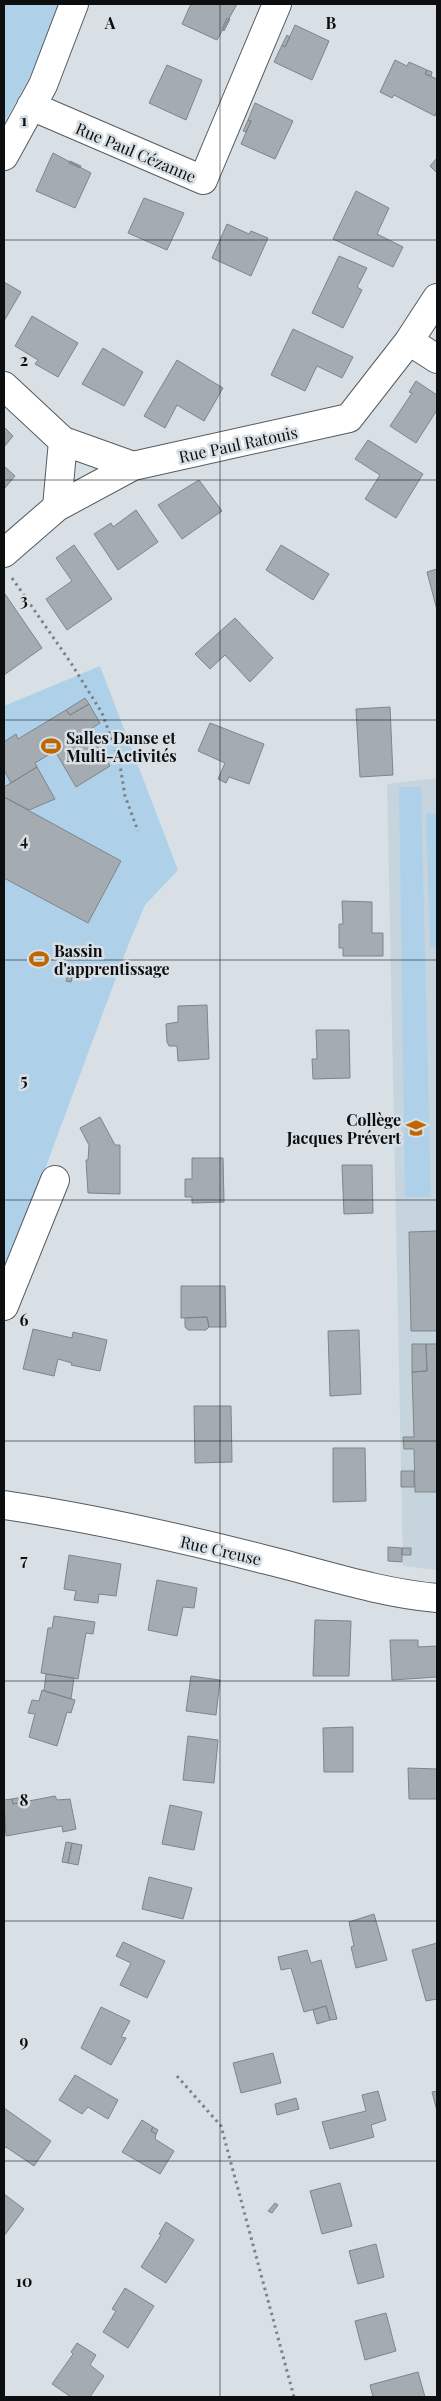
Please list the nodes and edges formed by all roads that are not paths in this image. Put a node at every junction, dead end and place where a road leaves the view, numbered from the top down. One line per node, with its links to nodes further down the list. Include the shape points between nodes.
1 (74, 4): 3 (street, via 43,85)
2 (278, 4): 3 (street, Rue Paul Cézanne, via 203,180)
3 (31, 106): 4 (street)
4 (4, 156)
5 (437, 298): 6 (street, Rue Paul Ratouis)
6 (409, 342): 7 (street); 10 (street, Rue Paul Ratouis, via 349,418)
7 (437, 359)
8 (4, 386): 9 (street)
9 (63, 442): 10 (street); 11 (street)
10 (133, 466): 11 (street, Rue Paul Ratouis)
11 (57, 507): 12 (street, Rue Paul Ratouis)
12 (7, 563)
13 (54, 1180): 14 (street)
14 (4, 1306)
15 (4, 1505): 16 (street, Rue Creuse, via 60,1514)
16 (437, 1598)

